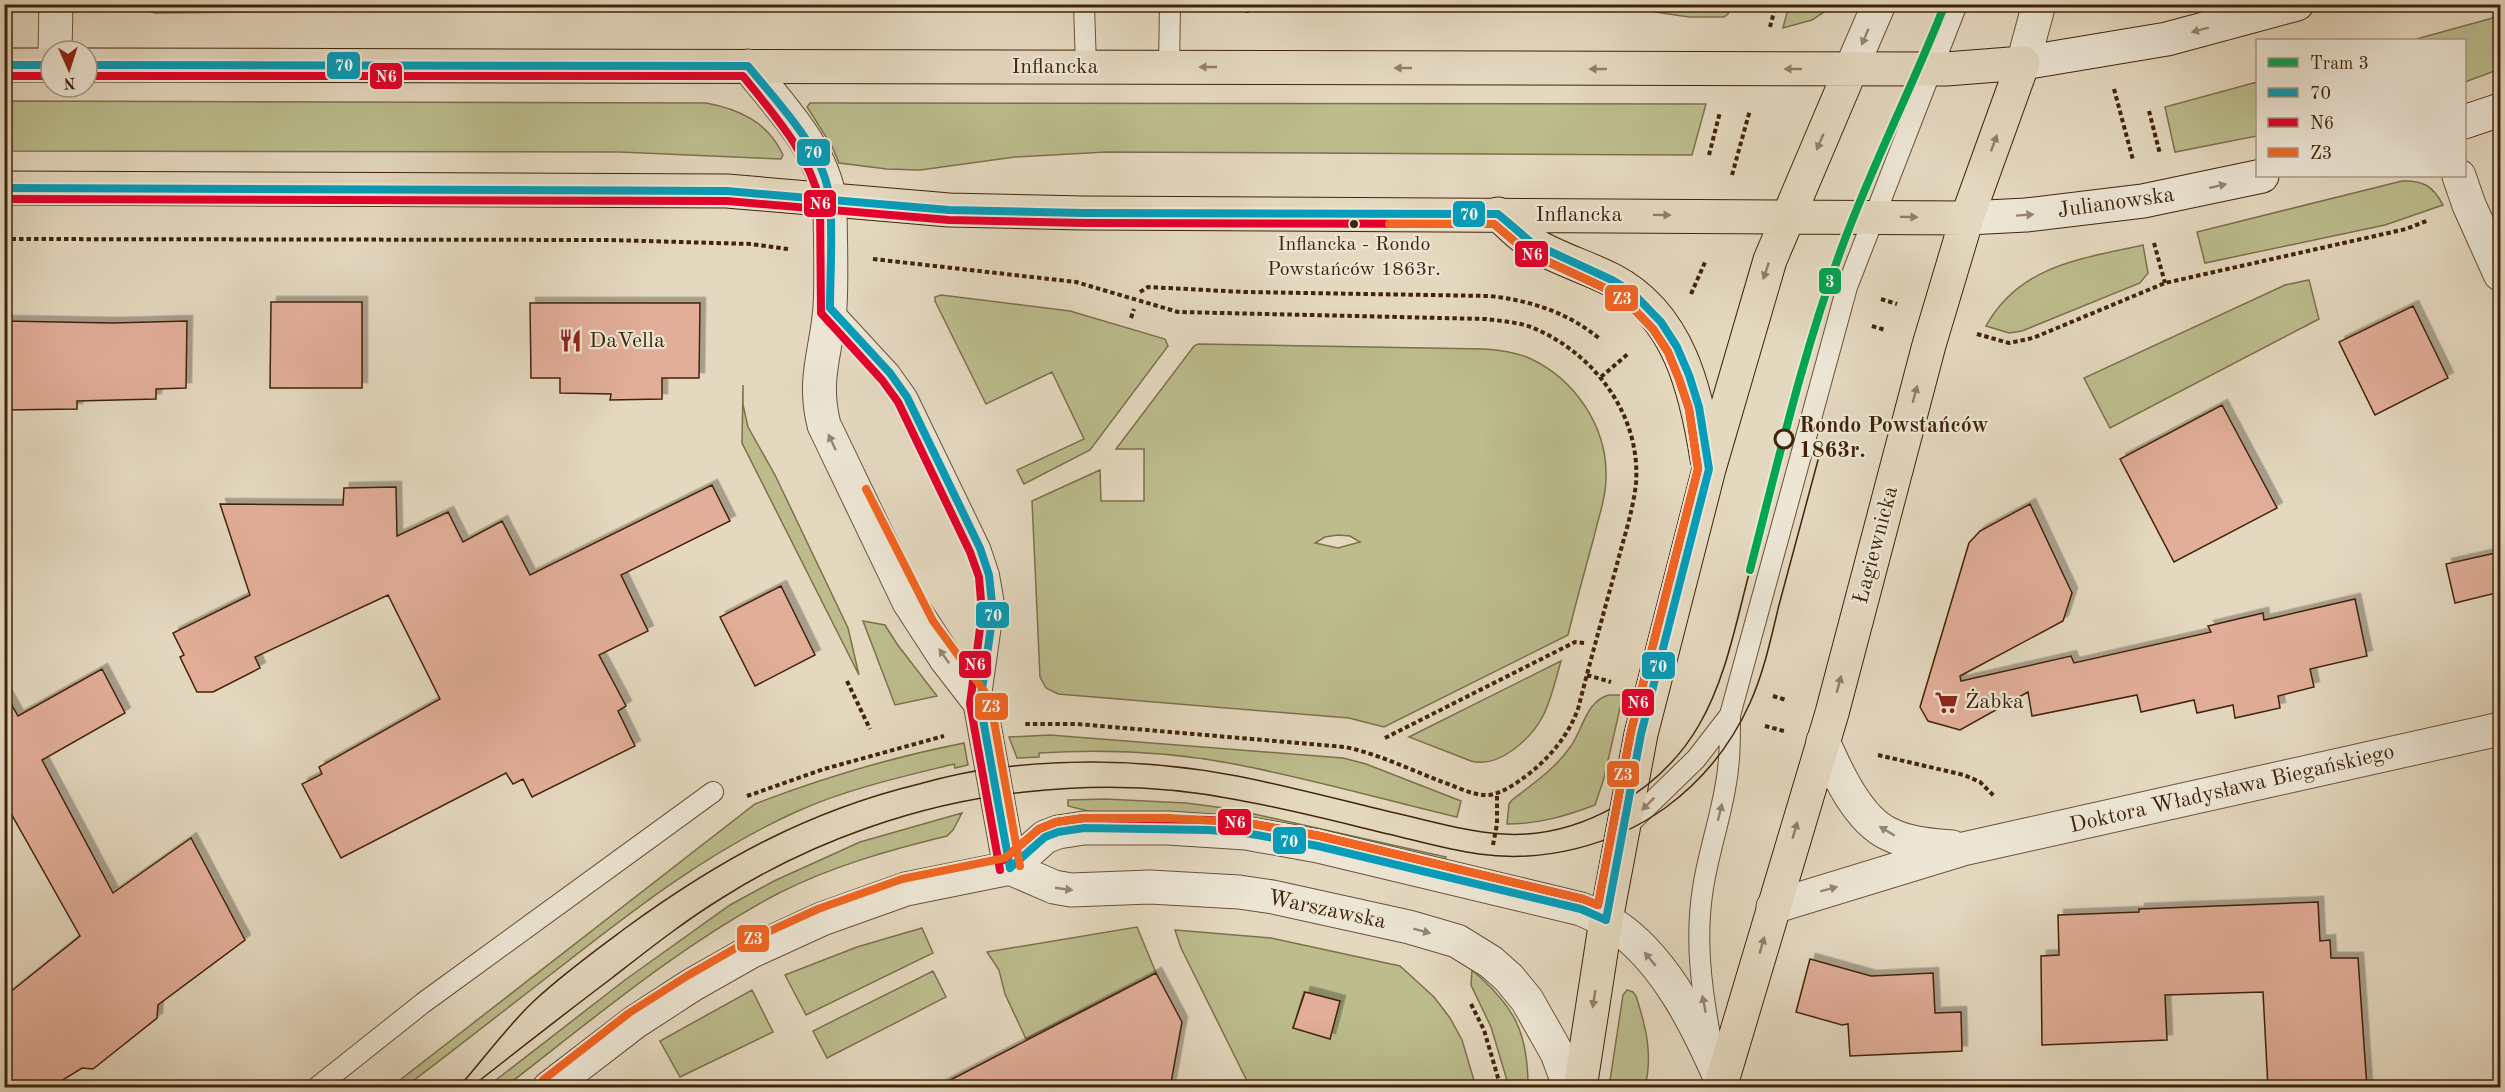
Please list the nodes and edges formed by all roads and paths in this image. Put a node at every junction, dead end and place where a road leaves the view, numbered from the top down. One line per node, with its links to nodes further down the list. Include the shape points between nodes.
1 (56, 4): 12 (street)
2 (1084, 4): 19 (lane)
3 (1170, 4): 18 (lane)
4 (1247, 4): 10 (path)
5 (1776, 4): 11 (path)
6 (1879, 4): 20 (street, one-way to 20)
7 (1957, 4): 21 (lane)
8 (2039, 4): 13 (street, Łagiewnicka)
9 (2297, 4): 13 (street, one-way to 13, via 2167,39)
10 (1247, 13)
11 (1769, 31)
12 (56, 39)
13 (2023, 63): 21 (main road, Inflancka); 39 (main road, Łagiewnicka, one-way to 13)
14 (4, 65): 15 (main road)
15 (39, 65)
16 (99, 65): 17 (main road, Inflancka)
17 (748, 66): 19 (main road, Inflancka); 35 (street, via 803,135 828,186)
18 (1169, 67): 19 (main road, Inflancka); 20 (main road, Inflancka, one-way to 18)
19 (1086, 68)
20 (1851, 69): 21 (main road, Inflancka); 37 (main road, one-way to 37)
21 (1933, 69): 38 (lane)
22 (1722, 104): 28 (path)
23 (1751, 104): 29 (path)
24 (2149, 111): 30 (path)
25 (2500, 111): 27 (street)
26 (2122, 118): 31 (path)
27 (2466, 121)
28 (1709, 155)
29 (1737, 155)
30 (2160, 155)
31 (2133, 160)
32 (2257, 177): 39 (street, Julianowska, one-way to 32, via 2143,201)
33 (4, 188): 35 (main road, Inflancka, via 727,191)
34 (2464, 190): 45 (street); 46 (path, via 2406,229)
35 (830, 201): 36 (main road, Inflancka, via 949,210 1073,213); 49 (street)
36 (1498, 214): 37 (main road, Inflancka, one-way to 37); 56 (main road, via 1532,243 1632,292 1661,322 1689,375 1699,407)
37 (1787, 217): 38 (main road, Inflancka); 56 (main road, one-way to 56, via 1761,288)
38 (1873, 217): 39 (main road, Inflancka, one-way to 39); 64 (lane, via 1833,332)
39 (1967, 218): 70 (main road, Łagiewnicka, one-way to 39, via 1922,368)
40 (4, 239): 42 (path, via 622,240 750,244)
41 (2154, 242): 46 (path)
42 (797, 250)
43 (1709, 253): 48 (path)
44 (899, 262): 55 (path, via 1076,282 1178,312 1517,323 1555,339)
45 (2500, 274)
46 (2165, 283): 52 (path, via 2033,338 2009,343)
47 (1140, 292): 53 (path, via 1148,287 1490,296 1554,310)
48 (1689, 296)
49 (830, 308): 63 (street, one-way to 49, via 909,602 824,425 819,370); 63 (lane, via 907,397 980,548 994,604)
50 (1134, 309): 51 (path)
51 (1131, 318)
52 (1982, 336)
53 (1600, 339)
54 (1633, 349): 55 (path)
55 (1601, 377): 58 (path, via 1618,402 1629,432 1636,483)
56 (1709, 469): 76 (main road, via 1641,734)
57 (1585, 643): 69 (path, via 1575,642)
58 (1587, 675): 60 (path); 73 (path, via 1574,720 1558,747 1530,772)
59 (847, 681): 66 (path)
60 (1616, 683)
61 (1766, 695): 62 (path)
62 (1786, 700)
63 (980, 703): 79 (street)
64 (1730, 716): 76 (lane, one-way to 76, via 1696,759); 83 (lane, one-way to 64, via 1702,992 1699,926 1702,888 1725,789)
65 (1016, 725): 73 (path, via 1077,724 1345,747 1464,790)
66 (870, 729)
67 (2500, 729): 77 (street, Doktora Władysława Biegańskiego)
68 (950, 735): 74 (path, via 824,769)
69 (1385, 738)
70 (1823, 741): 78 (street, Doktora Władysława Biegańskiego, one-way to 70, via 1917,844 1887,834 1853,799); 80 (main road, Łagiewnicka, one-way to 70)
71 (1872, 754): 77 (path, via 1980,782 2001,803)
72 (713, 792): 84 (lane, via 423,1003)
73 (1497, 793): 75 (path)
74 (750, 795)
75 (1497, 824)
76 (1621, 833): 81 (main road)
77 (2018, 837): 78 (street, Doktora Władysława Biegańskiego)
78 (1963, 849): 80 (street, Doktora Władysława Biegańskiego, one-way to 78)
79 (1010, 867): 81 (street, via 1045,837 1084,828 1246,833 1318,846 1581,909); 85 (street, via 906,889 822,919 752,951 635,1022); 87 (street, Warszawska, one-way to 87, via 1053,887 1071,890 1150,887 1273,897 1457,941 1500,970 1527,1000 1557,1053)
80 (1773, 907): 83 (main road, Łagiewnicka, one-way to 80)
81 (1606, 920): 83 (street, one-way to 81, via 1706,1044 1682,1001 1633,940); 88 (main road, one-way to 88)
82 (1470, 1002): 86 (path, via 1484,1030)
83 (1721, 1085)
84 (316, 1088)
85 (549, 1088)
86 (1501, 1088)
87 (1570, 1088)
88 (1580, 1088)

